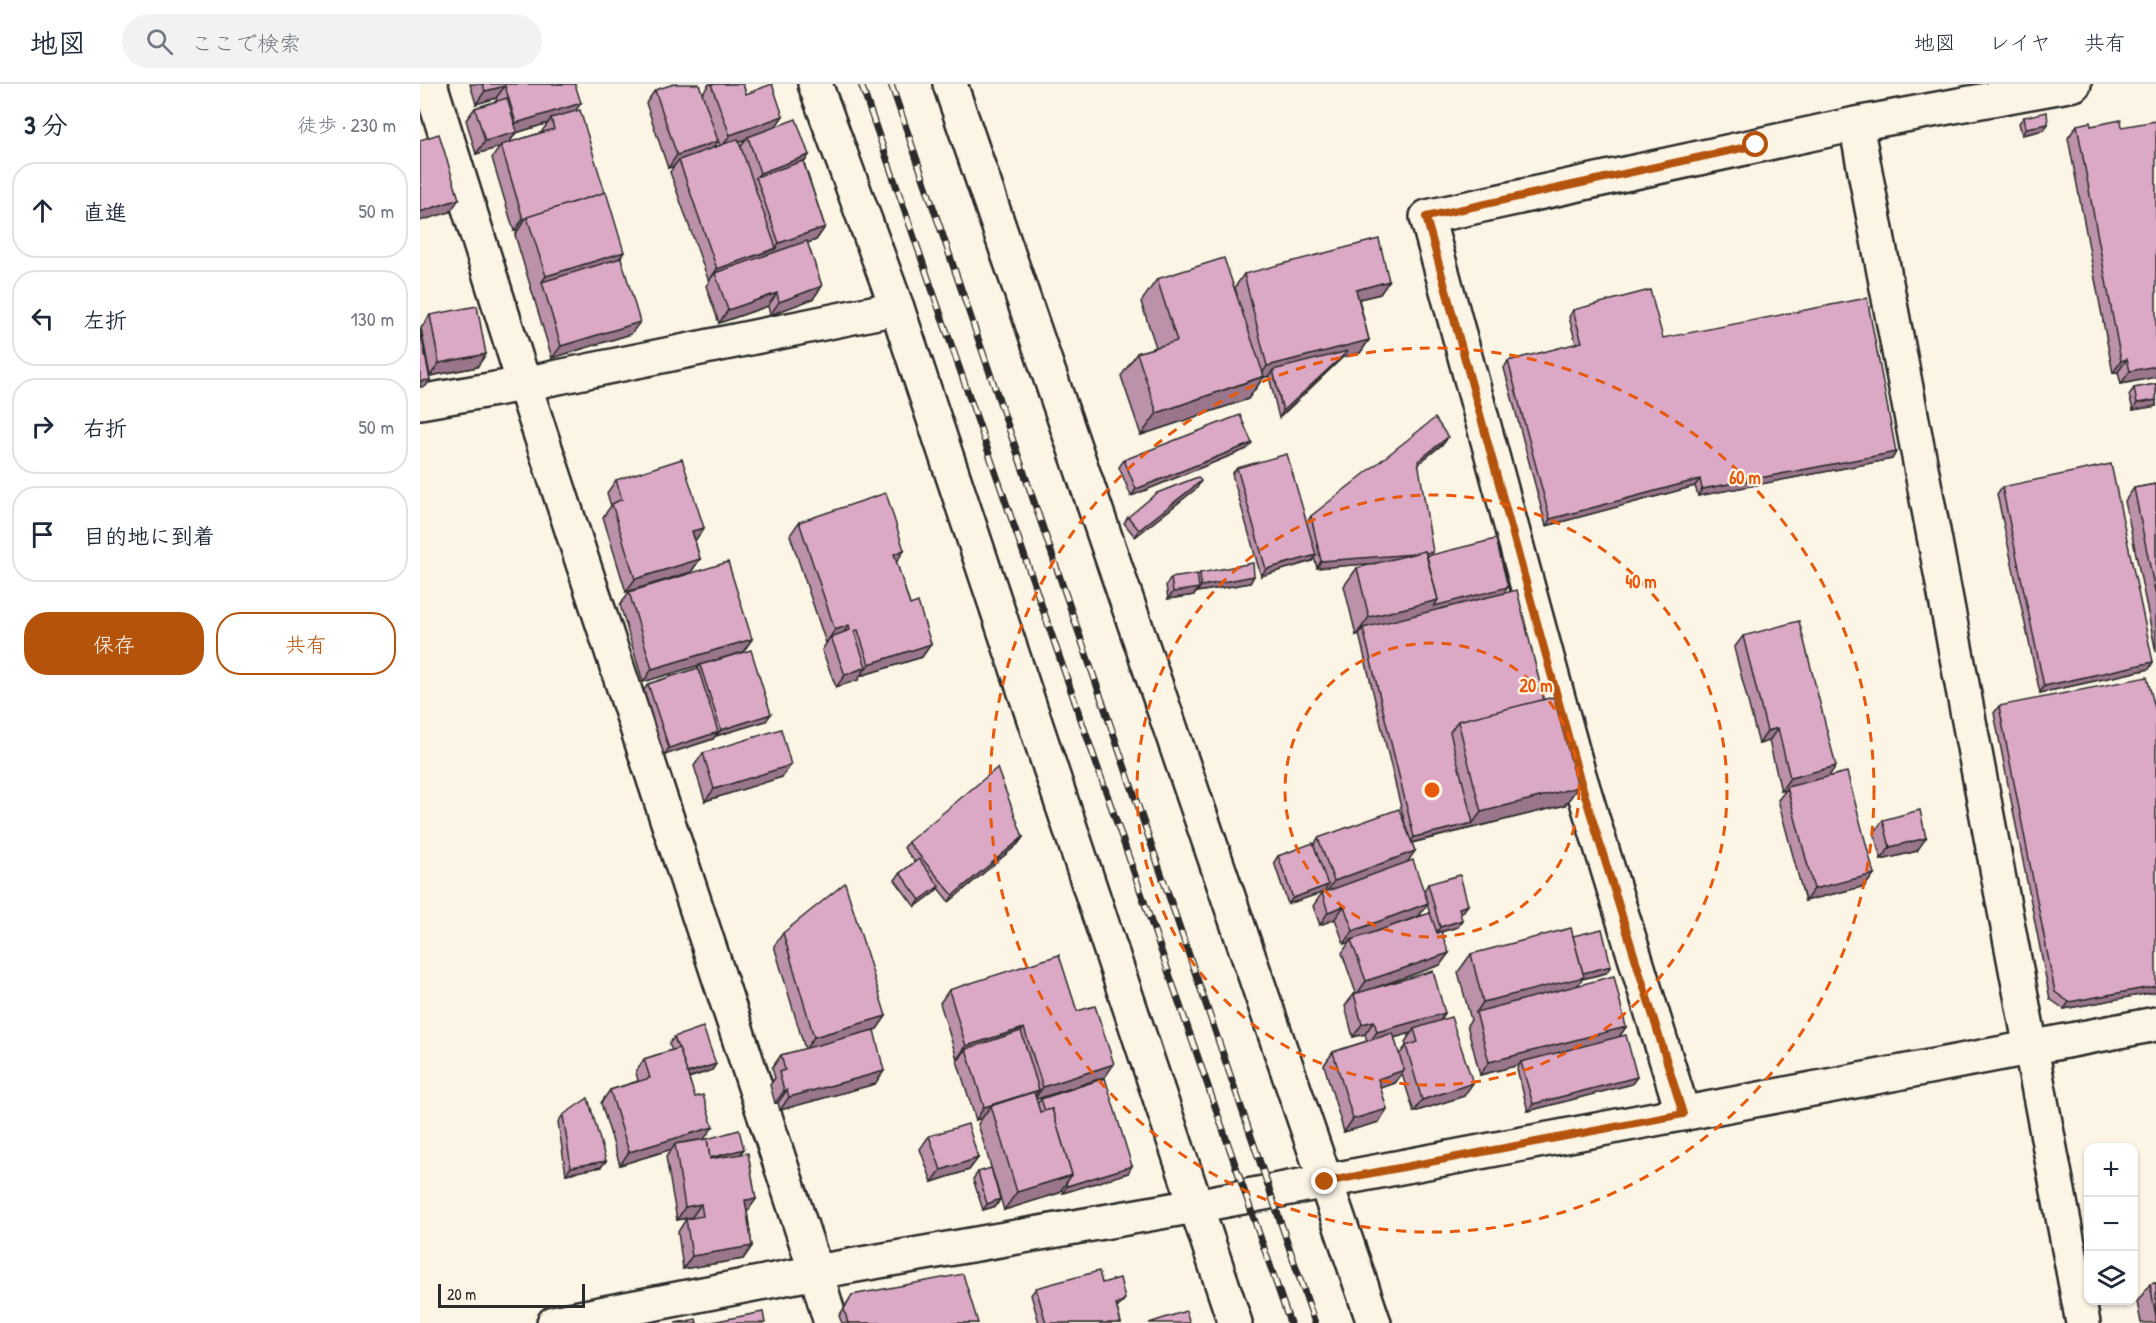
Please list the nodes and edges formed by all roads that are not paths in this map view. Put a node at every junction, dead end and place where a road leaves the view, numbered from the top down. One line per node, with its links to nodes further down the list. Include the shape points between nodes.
1 (430, 84): 7 (street)
2 (815, 84): 6 (street)
3 (950, 84): 12 (street)
4 (2074, 84): 5 (street)
5 (1856, 124): 10 (street); 11 (street, via 1426,217 1579,776)
6 (897, 308): 7 (street); 13 (street)
7 (524, 384): 8 (street); 14 (street)
8 (420, 402)
9 (2156, 1024): 10 (street)
10 (2030, 1048): 11 (street); 19 (street)
11 (1683, 1114): 12 (street)
12 (1325, 1182): 13 (street); 18 (street)
13 (1195, 1206): 14 (street); 17 (street)
14 (816, 1272): 15 (street); 16 (street)
15 (560, 1322)
16 (831, 1323)
17 (1235, 1323)
18 (1374, 1323)
19 (2083, 1323)

